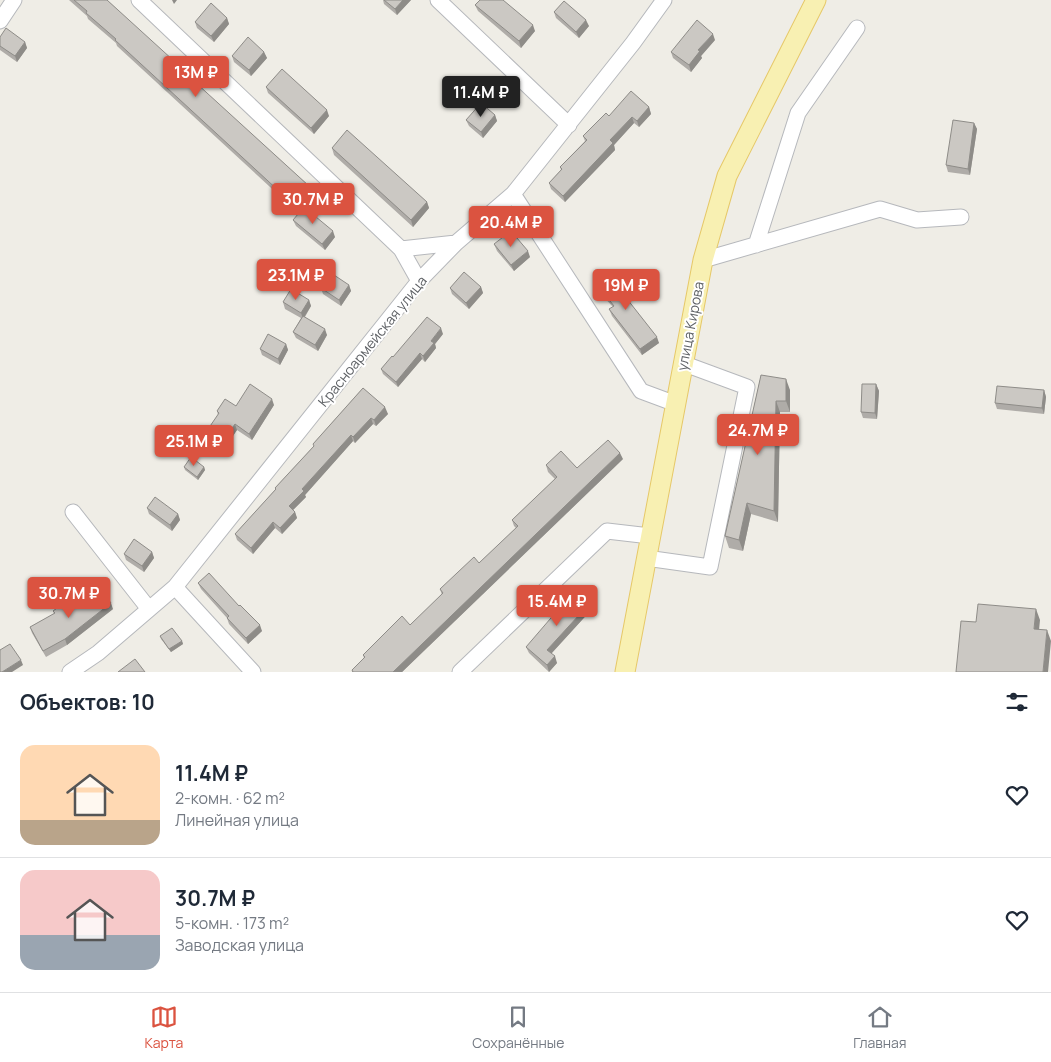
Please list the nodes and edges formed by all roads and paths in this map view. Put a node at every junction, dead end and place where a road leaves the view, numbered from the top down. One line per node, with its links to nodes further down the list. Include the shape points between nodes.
1 (14, 0): 6 (street)
2 (139, 0): 13 (street)
3 (438, 0): 8 (street)
4 (664, 0): 8 (street, Красноармейская улица)
5 (816, 0): 14 (main road, улица Кирова, via 727,176)
6 (0, 21)
7 (857, 28): 12 (street, via 798,113)
8 (569, 125): 9 (street, Красноармейская улица)
9 (513, 194): 11 (street, Красноармейская улица); 17 (street, via 641,391)
10 (961, 217): 12 (street, via 917,220 880,209)
11 (456, 243): 13 (street); 15 (street, Красноармейская улица)
12 (756, 246): 14 (street)
13 (401, 249): 15 (street)
14 (703, 260): 16 (main road, улица Кирова)
15 (419, 281): 21 (street, Красноармейская улица)
16 (682, 363): 17 (main road, улица Кирова); 20 (street, via 747,386 710,567)
17 (676, 404): 19 (main road, улица Кирова)
18 (73, 512): 22 (street)
19 (650, 536): 20 (main road, улица Кирова); 25 (street, via 607,531)
20 (646, 558): 26 (main road, улица Кирова)
21 (175, 587): 22 (street, Красноармейская улица); 24 (street)
22 (149, 610): 23 (street, Красноармейская улица)
23 (70, 672)
24 (254, 672)
25 (460, 672)
26 (624, 672)

